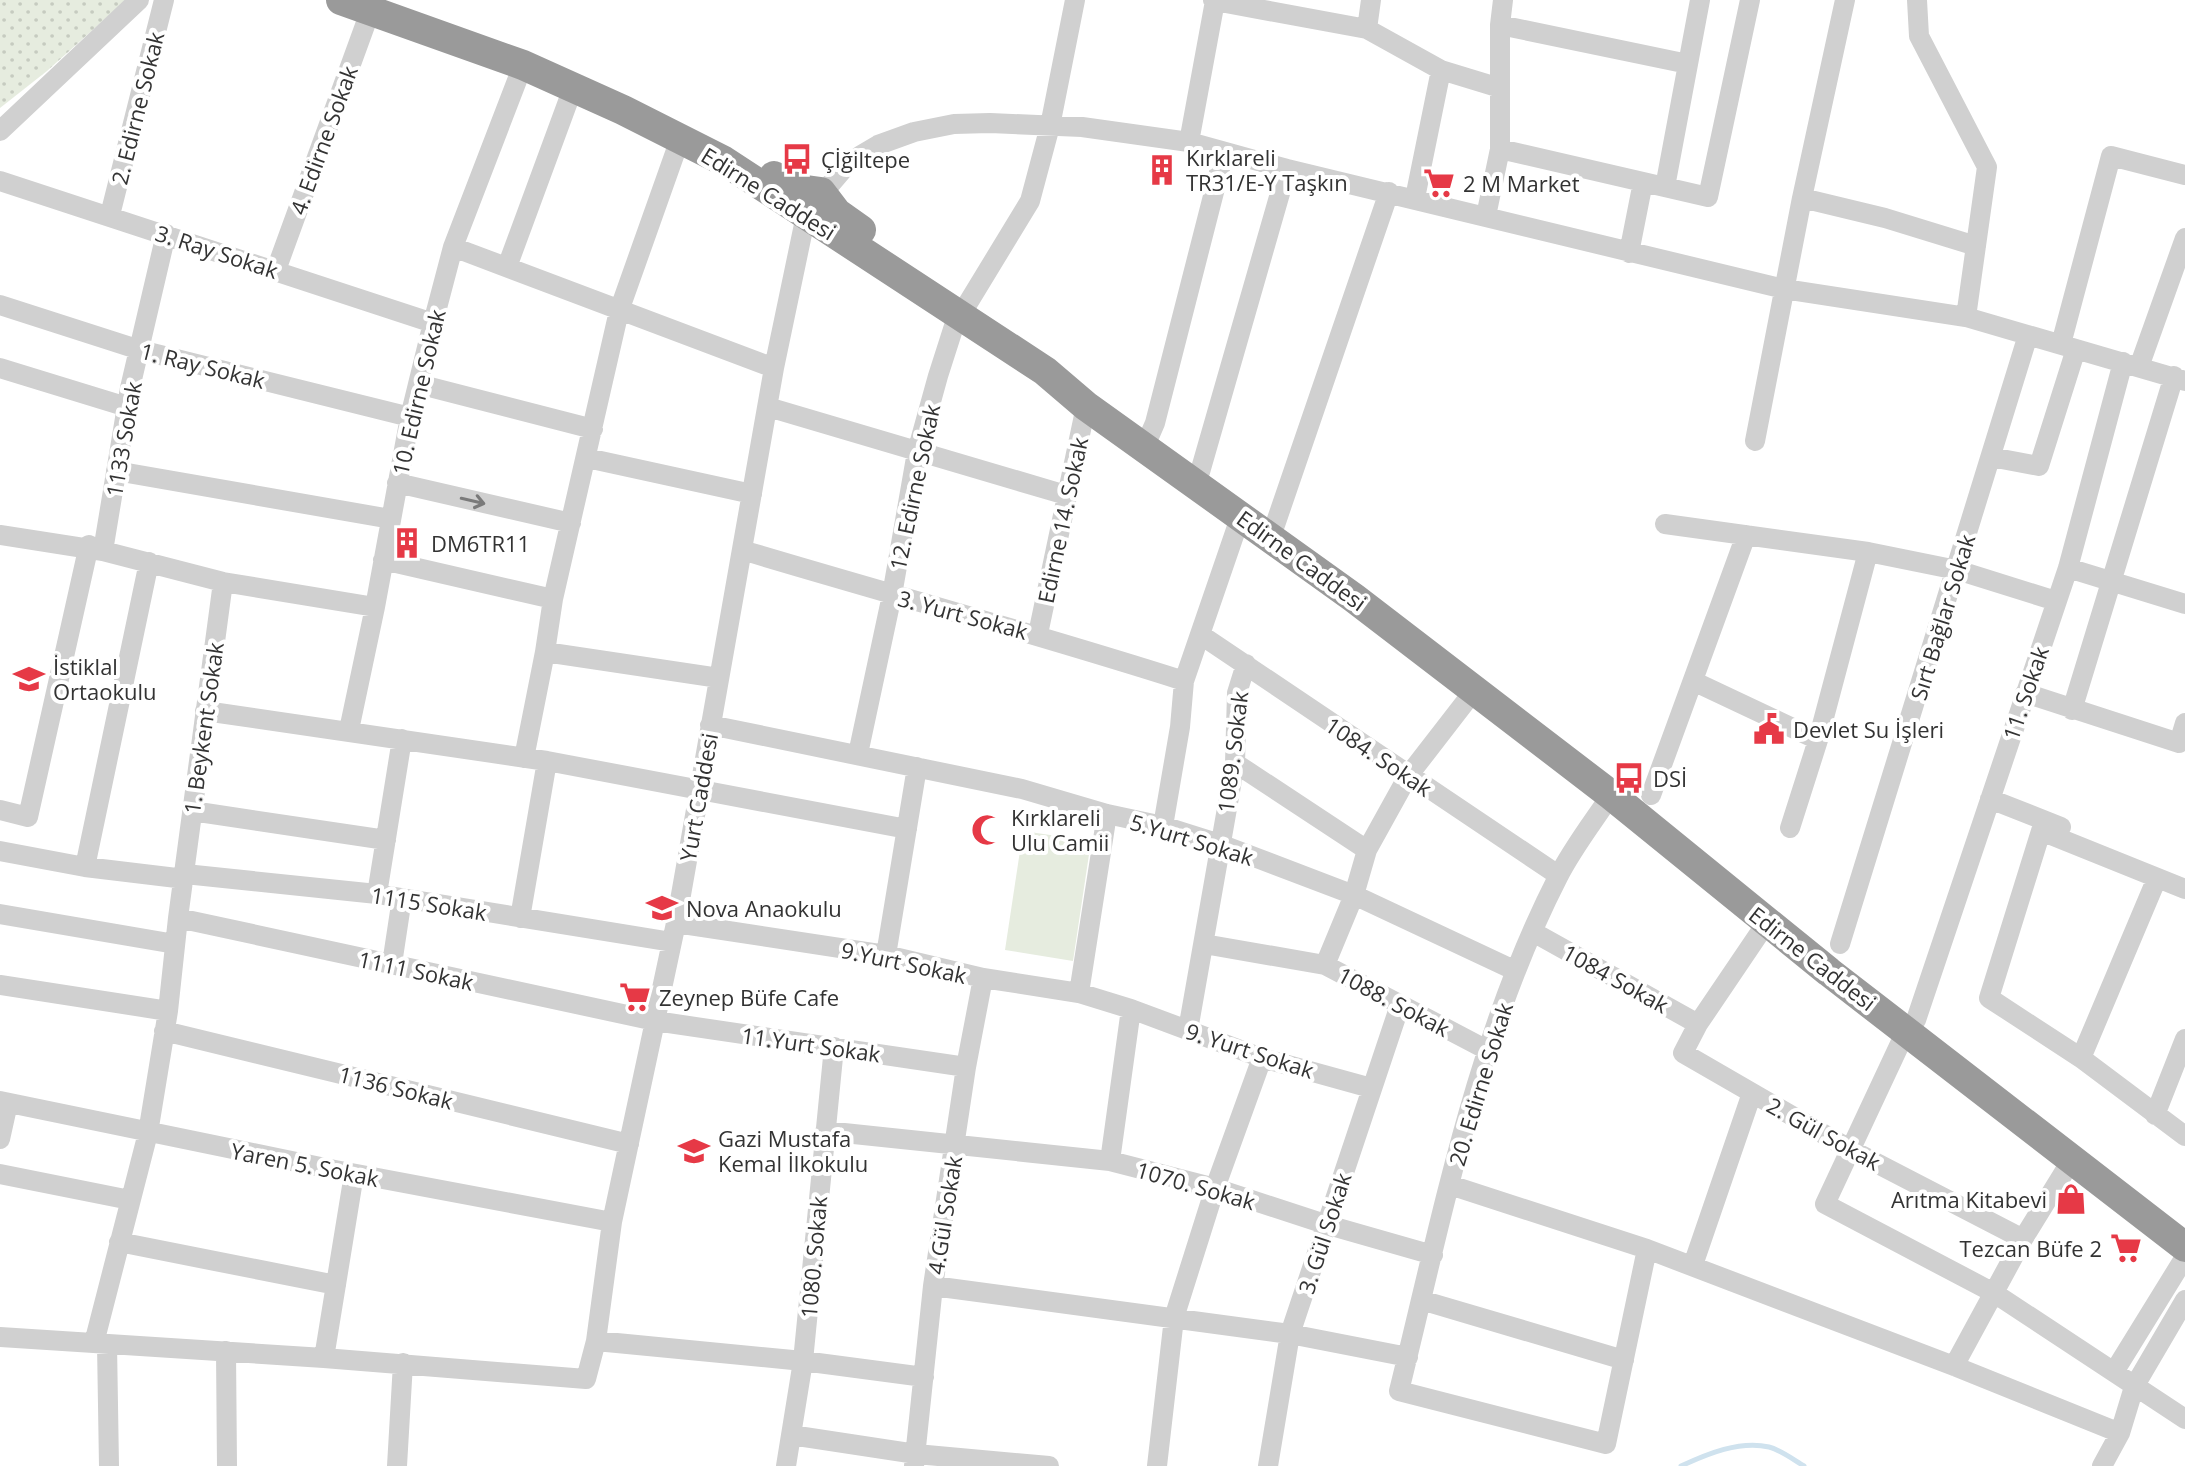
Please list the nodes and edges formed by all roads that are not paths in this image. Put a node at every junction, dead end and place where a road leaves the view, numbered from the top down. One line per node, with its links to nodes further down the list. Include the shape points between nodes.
1 (139, 0): 21 (street)
2 (164, 0): 35 (street, 2. Edirne Sokak)
3 (341, 0): 12 (highway, Edirne Caddesi)
4 (1075, 0): 20 (street, 12. Edirne Sokak)
5 (1371, 0): 14 (street)
6 (1503, 0): 13 (street)
7 (1750, 0): 30 (street, via 1708,197)
8 (1845, 0): 33 (street)
9 (1917, 0): 39 (street, via 1919,36 1987,167)
10 (1214, 1): 14 (street); 23 (street)
11 (1693, 1): 15 (street)
12 (379, 5): 16 (highway, Edirne Caddesi); 34 (highway, Edirne Caddesi, via 591,80); 43 (street, 4. Edirne Sokak)
13 (1500, 25): 15 (street); 19 (street)
14 (1367, 29): 17 (street)
15 (1688, 64): 30 (street)
16 (523, 65): 18 (highway, Edirne Caddesi); 40 (street, 10. Edirne Sokak)
17 (1441, 70): 19 (street); 32 (street)
18 (573, 88): 22 (highway, Edirne Caddesi); 42 (street)
19 (1500, 88): 24 (street)
20 (1050, 126): 23 (street); 34 (street, via 954,124 914,132 861,155); 47 (street, 12. Edirne Sokak, via 1030,201)
21 (0, 131)
22 (680, 139): 34 (highway, Edirne Caddesi); 46 (street)
23 (1189, 142): 25 (street)
24 (1500, 149): 29 (street); 36 (street)
25 (1224, 153): 26 (street); 63 (street)
26 (1287, 169): 31 (street); 69 (street)
27 (2185, 175): 51 (street, via 2111,156)
28 (0, 181): 35 (street, 3. Ray Sokak)
29 (1643, 182): 30 (street); 41 (street)
30 (1665, 187)
31 (1389, 192): 32 (street); 77 (street)
32 (1415, 198): 36 (street)
33 (1802, 198): 39 (street); 44 (street)
34 (814, 204): 47 (highway, Edirne Caddesi); 55 (street, Yurt Caddesi)
35 (110, 215): 37 (street, 3. Ray Sokak)
36 (1486, 216): 41 (street)
37 (166, 234): 43 (street, 3. Ray Sokak); 52 (street, 1133 Sokak)
38 (2185, 238): 53 (street, 11. Sokak)
39 (1976, 246): 48 (street)
40 (453, 247): 42 (street); 49 (street, 10. Edirne Sokak)
41 (1629, 253): 44 (street)
42 (507, 267): 46 (street)
43 (276, 270): 49 (street, 3. Ray Sokak)
44 (1784, 289): 48 (street); 64 (street)
45 (0, 305): 52 (street, 1. Ray Sokak)
46 (619, 311): 55 (street); 62 (street)
47 (963, 311): 58 (highway, Edirne Caddesi); 63 (highway, Edirne Caddesi); 65 (street, 12. Edirne Sokak)
48 (1966, 317): 50 (street)
49 (433, 323): 57 (street, 10. Edirne Sokak)
50 (2028, 335): 51 (street); 66 (street, Sırt Bağlar Sokak)
51 (2068, 346): 53 (street); 66 (street, via 2039,466)
52 (140, 350): 59 (street, 1133 Sokak); 61 (street, 1. Ray Sokak)
53 (2131, 364): 56 (street); 85 (street, 11. Sokak)
54 (0, 368): 59 (street)
55 (774, 368): 60 (street, Yurt Caddesi)
56 (2180, 378): 87 (street)
57 (418, 384): 61 (street, 10. Edirne Sokak); 62 (street)
58 (1086, 406): 63 (highway, Edirne Caddesi); 72 (street, Edirne 14. Sokak)
59 (127, 407): 68 (street, 1133 Sokak)
60 (768, 407): 65 (street); 71 (street, Yurt Caddesi)
61 (410, 417): 70 (street, 10. Edirne Sokak)
62 (593, 429): 67 (street)
63 (1147, 441): 69 (highway, Edirne Caddesi); 73 (highway, Edirne Caddesi)
64 (1755, 441)
65 (917, 452): 72 (street); 89 (street, 12. Edirne Sokak)
66 (1991, 457): 86 (street, Sırt Bağlar Sokak)
67 (587, 458): 71 (street); 75 (street)
68 (116, 471): 74 (street); 80 (street, 1133 Sokak)
69 (1200, 472): 77 (highway, Edirne Caddesi)
70 (397, 483): 74 (street, 10. Edirne Sokak); 75 (street, one-way to 75)
71 (752, 494): 81 (street, Yurt Caddesi)
72 (1066, 495): 94 (street, Edirne 14. Sokak)
73 (1241, 515): 95 (street); 101 (highway, Edirne Caddesi)
74 (391, 519): 83 (street, 10. Edirne Sokak)
75 (571, 523): 90 (street)
76 (1665, 524): 79 (street)
77 (1275, 525): 160 (highway, Edirne Caddesi, via 1658,814)
78 (0, 535): 80 (street)
79 (1746, 535): 82 (street); 100 (street)
80 (93, 548): 84 (street); 120 (street, 1133 Sokak, via 28,817)
81 (742, 550): 89 (street, 3. Yurt Sokak); 98 (street, Yurt Caddesi)
82 (1868, 552): 86 (street); 109 (street)
83 (383, 560): 90 (street); 93 (street, 10. Edirne Sokak)
84 (149, 562): 88 (street); 130 (street)
85 (2068, 568): 87 (street); 91 (street, 11. Sokak)
86 (1957, 570): 91 (street); 147 (street, Sırt Bağlar Sokak)
87 (2110, 581): 92 (street); 103 (street)
88 (223, 582): 93 (street); 104 (street, 1. Beykent Sokak)
89 (892, 595): 94 (street, 3. Yurt Sokak); 110 (street, 12. Edirne Sokak)
90 (553, 599): 96 (street)
91 (2056, 601): 102 (street, 11. Sokak)
92 (2185, 604)
93 (375, 607): 106 (street, 10. Edirne Sokak)
94 (1038, 634): 99 (street, 3. Yurt Sokak)
95 (1201, 635): 97 (street, 1084. Sokak); 99 (street)
96 (545, 652): 98 (street); 111 (street)
97 (1246, 664): 113 (street, 1089. Sokak, via 1237,693); 115 (street, 1084. Sokak)
98 (719, 678): 105 (street, Yurt Caddesi)
99 (1184, 681): 123 (street)
100 (1693, 681): 109 (street); 118 (street)
101 (1473, 692): 115 (street); 117 (highway, Edirne Caddesi)
102 (2025, 693): 103 (street); 119 (street, 11. Sokak)
103 (2072, 710): 107 (street)
104 (205, 711): 106 (street); 121 (street, 1. Beykent Sokak)
105 (710, 725): 110 (street, 5.Yurt Sokak); 116 (street, Yurt Caddesi)
106 (349, 730): 108 (street)
107 (2183, 737)
108 (402, 739): 111 (street); 126 (street)
109 (1818, 740): 124 (street)
110 (858, 754): 114 (street, 5.Yurt Sokak)
111 (524, 758): 112 (street)
112 (547, 761): 116 (street); 141 (street)
113 (1235, 763): 127 (street, 1089. Sokak); 128 (street)
114 (917, 767): 122 (street, 5.Yurt Sokak); 125 (street)
115 (1408, 776): 128 (street); 131 (street, 1084. Sokak)
116 (698, 790): 125 (street); 144 (street, Yurt Caddesi)
117 (1611, 795): 131 (street, 20. Edirne Sokak); 142 (highway, Edirne Caddesi)
118 (1651, 795)
119 (1990, 799): 133 (street); 160 (street, 11. Sokak)
120 (0, 810)
121 (192, 811): 126 (street); 132 (street, 1. Beykent Sokak)
122 (1107, 814): 123 (street, 5.Yurt Sokak); 154 (street)
123 (1163, 826): 127 (street, 5.Yurt Sokak)
124 (1790, 828)
125 (907, 829): 148 (street)
126 (386, 840): 136 (street)
127 (1220, 844): 137 (street, 5.Yurt Sokak); 146 (street, 1089. Sokak)
128 (1367, 850): 137 (street)
129 (0, 851): 130 (street, 1115 Sokak)
130 (85, 867): 132 (street, 1115 Sokak)
131 (1558, 875): 143 (street, 20. Edirne Sokak)
132 (185, 876): 136 (street, 1115 Sokak); 140 (street, 1. Beykent Sokak)
133 (2185, 876)
134 (2157, 878): 135 (street); 166 (street); 166 (street, via 2041,831 1989,998)
135 (2185, 889)
136 (377, 894): 138 (street, 1115 Sokak)
137 (1354, 895): 150 (street); 151 (street, 5.Yurt Sokak)
138 (402, 898): 141 (street, 1115 Sokak); 149 (street)
139 (0, 914): 145 (street)
140 (178, 918): 145 (street, 1. Beykent Sokak); 149 (street, 1111 Sokak)
141 (520, 918): 144 (street, 1115 Sokak)
142 (1767, 922): 159 (street, 2. Gül Sokak); 160 (highway, Edirne Caddesi)
143 (1533, 932): 151 (street, 20. Edirne Sokak); 159 (street, 1084 Sokak)
144 (674, 933): 148 (street, 9.Yurt Sokak); 158 (street, Yurt Caddesi)
145 (175, 944): 157 (street, 1. Beykent Sokak)
146 (1204, 944): 150 (street, 1088. Sokak); 161 (street, 1089. Sokak)
147 (1840, 944)
148 (886, 955): 152 (street, 9.Yurt Sokak)
149 (392, 964): 158 (street, 1111 Sokak)
150 (1325, 965): 155 (street, 1088. Sokak)
151 (1516, 971): 164 (street, 20. Edirne Sokak)
152 (983, 978): 154 (street, 9.Yurt Sokak); 167 (street, 4.Gül Sokak)
153 (0, 985): 157 (street, 1136 Sokak)
154 (1079, 993): 156 (street, 9.Yurt Sokak)
155 (1400, 1005): 164 (street, 1088. Sokak); 168 (street, 3. Gül Sokak)
156 (1131, 1009): 161 (street, 9. Yurt Sokak); 179 (street)
157 (166, 1021): 173 (street, 1. Beykent Sokak); 176 (street, 1136 Sokak)
158 (655, 1021): 163 (street, 11.Yurt Sokak); 176 (street, Yurt Caddesi)
159 (1698, 1024): 169 (street, 2. Gül Sokak, via 1683,1053)
160 (1911, 1025): 178 (street, 11. Sokak); 180 (highway, Edirne Caddesi); 188 (highway, Edirne Caddesi)
161 (1188, 1030): 165 (street, 9. Yurt Sokak)
162 (2185, 1039): 171 (street)
163 (834, 1047): 167 (street, 11.Yurt Sokak); 172 (street, 1080. Sokak)
164 (1487, 1050): 183 (street, 20. Edirne Sokak)
165 (1262, 1058): 168 (street, 9. Yurt Sokak); 184 (street)
166 (2081, 1058): 171 (street)
167 (966, 1067): 177 (street, 4.Gül Sokak)
168 (1371, 1088): 187 (street, 3. Gül Sokak)
169 (1752, 1093): 178 (street, 2. Gül Sokak); 195 (street)
170 (4, 1102): 173 (street, Yaren 5. Sokak); 175 (street)
171 (2155, 1115): 174 (street)
172 (825, 1131): 177 (street, 1070. Sokak); 210 (street, 1080. Sokak)
173 (148, 1133): 182 (street, Yaren 5. Sokak); 185 (street, 1. Beykent Sokak)
174 (2185, 1136)
175 (0, 1139)
176 (629, 1144): 186 (street, Yurt Caddesi)
177 (954, 1146): 179 (street, 1070. Sokak); 197 (street, 4.Gül Sokak)
178 (1851, 1150): 189 (street, 2. Gül Sokak); 198 (street, 11. Sokak, via 1825,1204)
179 (1110, 1161): 184 (street, 1070. Sokak)
180 (2071, 1161): 189 (street); 191 (highway, Edirne Caddesi)
181 (0, 1174): 185 (street)
182 (354, 1174): 186 (street, Yaren 5. Sokak); 196 (street)
183 (1450, 1185): 192 (street); 193 (street, 20. Edirne Sokak)
184 (1215, 1188): 187 (street, 1070. Sokak); 201 (street)
185 (130, 1200): 190 (street, 1. Beykent Sokak)
186 (612, 1222): 204 (street, Yurt Caddesi)
187 (1328, 1225): 193 (street, 1070. Sokak); 202 (street, 3. Gül Sokak)
188 (2185, 1228)
189 (2023, 1239): 198 (street)
190 (119, 1242): 196 (street); 205 (street, 1. Beykent Sokak)
191 (2185, 1247)
192 (1647, 1249): 195 (street); 209 (street)
193 (1433, 1255): 199 (street, 20. Edirne Sokak)
194 (2185, 1257): 213 (street)
195 (1693, 1265): 212 (street)
196 (336, 1285): 208 (street)
197 (933, 1286): 201 (street); 214 (street, 4.Gül Sokak)
198 (1994, 1293): 212 (street); 213 (street)
199 (1421, 1300): 207 (street, 20. Edirne Sokak); 209 (street)
200 (2185, 1300): 215 (street)
201 (1174, 1318): 202 (street); 225 (street)
202 (1290, 1334): 207 (street); 226 (street, 3. Gül Sokak)
203 (0, 1337): 205 (street)
204 (596, 1341): 210 (street); 211 (street, Yurt Caddesi, via 586,1379)
205 (100, 1343): 206 (street); 220 (street, 1. Beykent Sokak)
206 (226, 1351): 208 (street); 221 (street)
207 (1408, 1357): 209 (street, 20. Edirne Sokak, via 1399,1391 1606,1444)
208 (324, 1358): 211 (street)
209 (1624, 1360)
210 (803, 1361): 214 (street); 218 (street, 1080. Sokak)
211 (403, 1363): 222 (street)
212 (1954, 1366): 217 (street)
213 (2114, 1372): 215 (street)
214 (924, 1377): 219 (street, 4.Gül Sokak)
215 (2134, 1387): 216 (street); 217 (street)
216 (2185, 1419)
217 (2120, 1433): 227 (street)
218 (791, 1435): 219 (street); 223 (street, 1080. Sokak)
219 (915, 1460): 224 (street)
220 (109, 1466)
221 (227, 1466)
222 (397, 1466)
223 (786, 1466)
224 (1049, 1466)
225 (1157, 1466)
226 (1268, 1466)
227 (2102, 1466)

